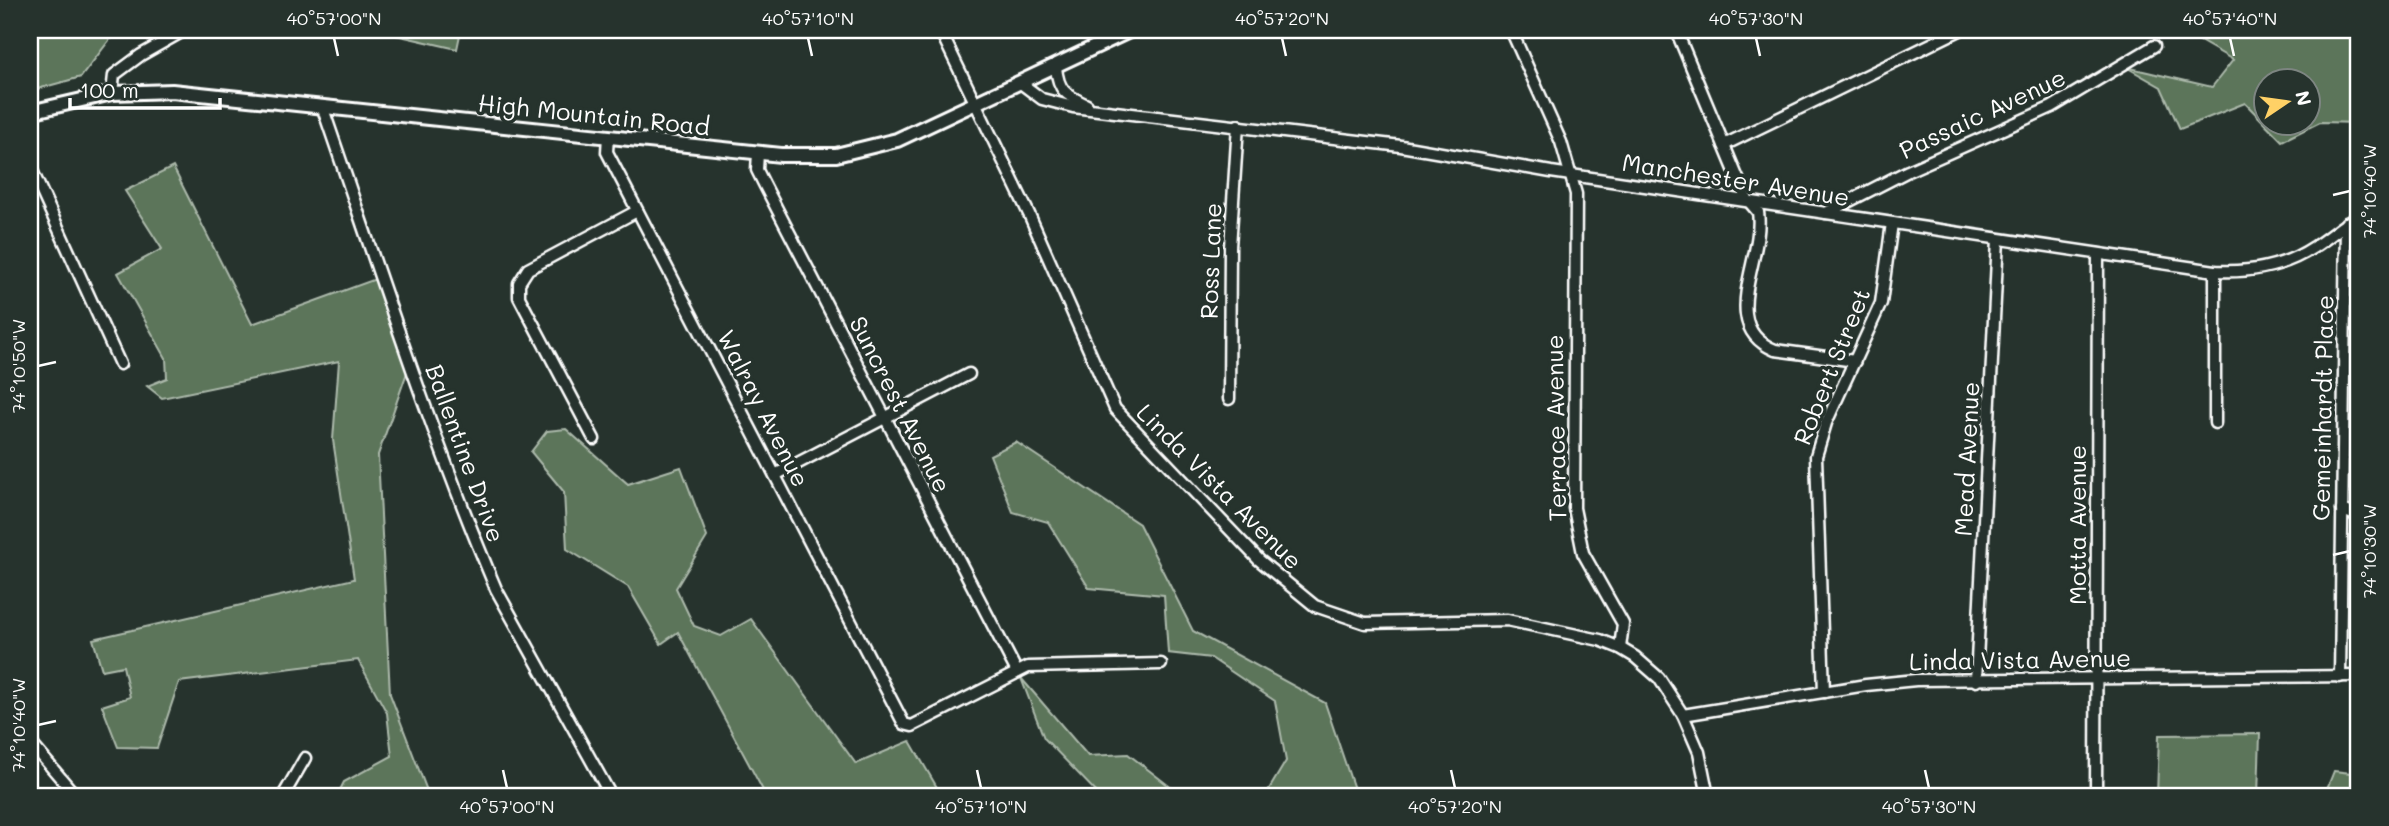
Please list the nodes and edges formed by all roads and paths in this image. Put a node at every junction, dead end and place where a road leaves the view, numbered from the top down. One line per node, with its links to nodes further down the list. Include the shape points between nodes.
1 (185, 30): 10 (street, via 114,75)
2 (940, 30): 11 (street, Linda Vista Avenue)
3 (1131, 30): 8 (street, High Mountain Road)
4 (1511, 30): 20 (street, Terrace Avenue)
5 (1676, 30): 17 (street)
6 (1960, 30): 17 (street)
7 (2154, 46): 23 (street, Passaic Avenue, via 2052,107 1908,171)
8 (1056, 67): 9 (street, High Mountain Road); 13 (street, Manchester Avenue, via 1063,93)
9 (1022, 84): 11 (street, High Mountain Road); 13 (street, Manchester Avenue, via 1056,104)
10 (112, 93): 12 (street, High Mountain Road, via 172,91); 14 (street, High Mountain Road)
11 (977, 104): 18 (street, High Mountain Road, via 876,146 817,156); 40 (street, Linda Vista Avenue, via 1115,409 1259,560 1315,606 1365,623 1507,620 1600,640)
12 (322, 106): 16 (street, High Mountain Road); 53 (street, Ballentine Drive, via 481,553)
13 (1094, 109): 15 (street, Manchester Avenue)
14 (30, 112)
15 (1238, 125): 20 (street, Manchester Avenue); 33 (street, Ross Lane, via 1230,247)
16 (608, 136): 18 (street, High Mountain Road); 22 (street, Walray Avenue, via 607,152)
17 (1724, 145): 21 (street)
18 (758, 153): 34 (street, Suncrest Avenue, via 757,170)
19 (30, 166): 31 (street)
20 (1572, 175): 21 (street, Manchester Avenue); 40 (street, Terrace Avenue, via 1576,242 1574,508 1583,553 1623,624)
21 (1750, 202): 23 (street, Manchester Avenue); 30 (street, via 1759,220 1745,310 1749,331 1775,350)
22 (637, 211): 36 (street, via 528,269 519,283 519,297); 37 (street, Walray Avenue)
23 (1826, 214): 25 (street, Manchester Avenue)
24 (2359, 216): 26 (street, Manchester Avenue)
25 (1892, 223): 27 (street, Manchester Avenue); 30 (street, Robert Street, via 1881,303)
26 (2346, 223): 29 (street, Manchester Avenue, via 2286,262 2256,271); 38 (street, Gemeinhardt Place)
27 (1998, 239): 28 (street, Manchester Avenue); 46 (street, Mead Avenue)
28 (2098, 254): 29 (street, Manchester Avenue); 45 (street, Motta Avenue)
29 (2216, 271): 35 (street)
30 (1855, 361): 47 (street, Robert Street, via 1816,456)
31 (120, 364)
32 (970, 374): 34 (street)
33 (1229, 399)
34 (885, 418): 37 (street); 42 (street, Suncrest Avenue)
35 (2216, 423)
36 (594, 439)
37 (775, 475): 42 (street, Walray Avenue, via 904,724 912,726)
38 (2342, 510): 39 (street); 44 (street, Gemeinhardt Place)
39 (2359, 516)
40 (1620, 649): 48 (street, via 1659,678)
41 (1161, 664): 42 (street, via 1028,667)
42 (1017, 672)
43 (2359, 676): 44 (street, Linda Vista Avenue)
44 (2340, 677): 45 (street, Linda Vista Avenue)
45 (2098, 679): 46 (street, Linda Vista Avenue); 55 (street, Motta Avenue)
46 (1976, 681): 47 (street, Linda Vista Avenue, via 1916,680)
47 (1824, 692): 48 (street, Linda Vista Avenue)
48 (1683, 715): 54 (street, via 1699,751)
49 (30, 742): 51 (street)
50 (305, 758): 52 (street)
51 (76, 796)
52 (283, 796)
53 (611, 796)
54 (1708, 796)
55 (2096, 796)

